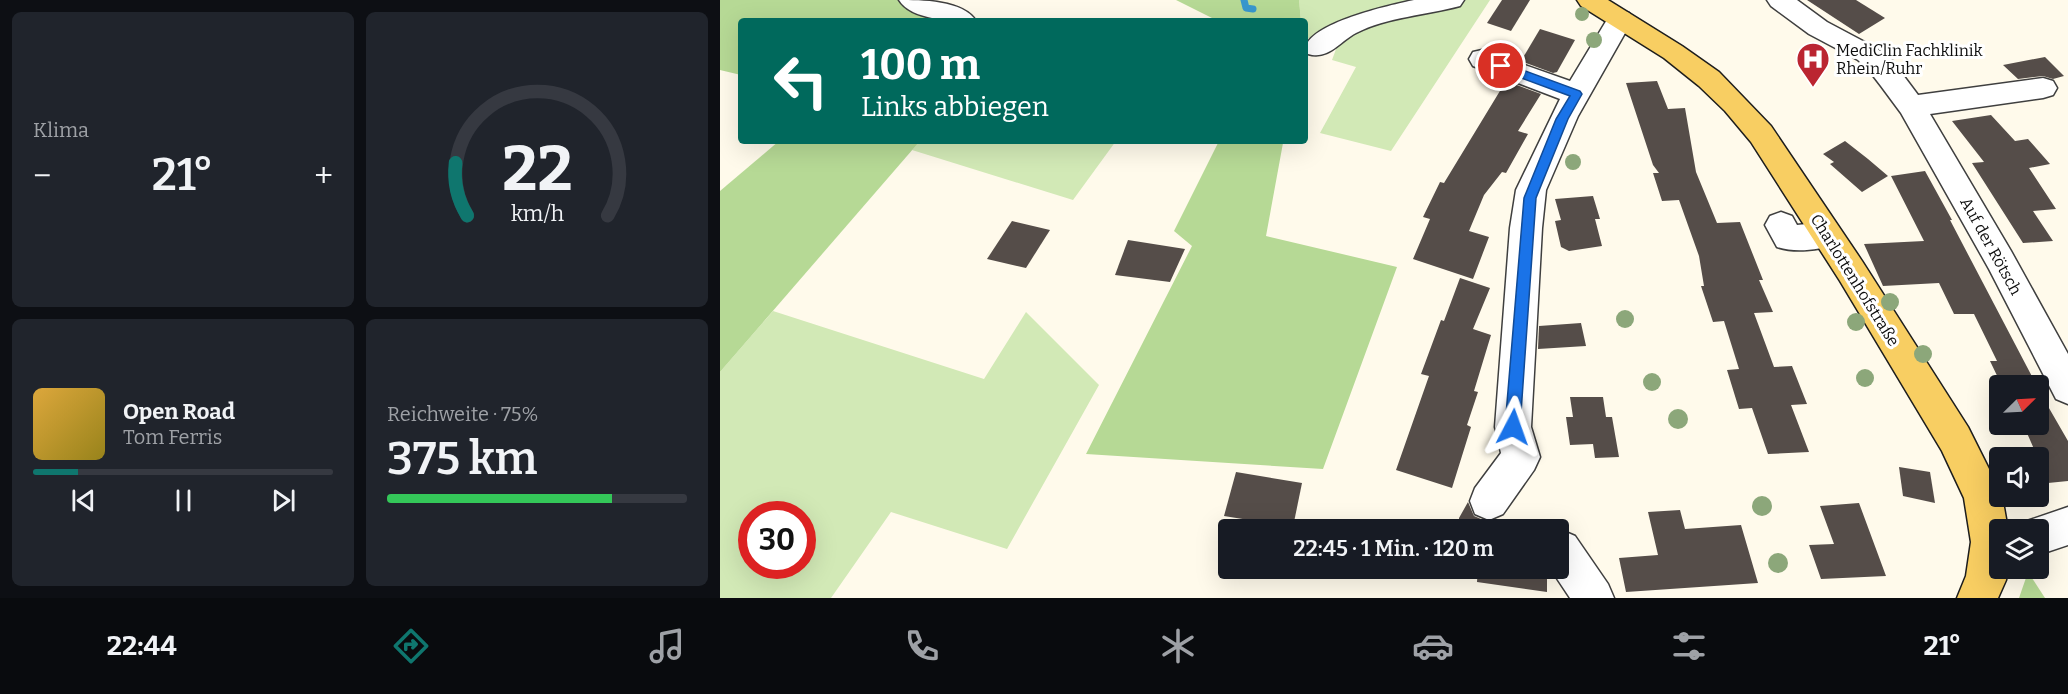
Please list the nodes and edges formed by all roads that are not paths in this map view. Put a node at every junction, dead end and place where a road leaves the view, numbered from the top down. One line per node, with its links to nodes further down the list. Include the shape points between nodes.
1 (912, 0): 5 (street)
2 (1451, 0): 7 (street, via 1347,27)
3 (1590, 0): 6 (main road, Charlottenhofstraße)
4 (1780, 0): 11 (street, Auf der Rötsch, via 1818,28 1867,54)
5 (956, 18)
6 (1620, 19): 10 (street); 13 (main road, Charlottenhofstraße, via 1673,52 1735,104 1761,134)
7 (1317, 48)
8 (1482, 59): 10 (street)
9 (2043, 88): 11 (street)
10 (1576, 94): 15 (street, via 1530,198 1513,427 1521,457)
11 (1911, 106): 14 (street, Auf der Rötsch, via 2001,260)
12 (1782, 225): 13 (street, via 1788,238)
13 (1826, 235): 16 (main road, Charlottenhofstraße, via 1955,439 1983,496)
14 (2068, 388)
15 (1490, 501)
16 (1989, 519)
17 (2068, 526): 18 (street)
18 (2049, 532)
19 (1569, 562): 21 (street)
20 (1989, 567): 22 (main road, Charlottenhofstraße)
21 (1594, 598)
22 (1977, 598)

